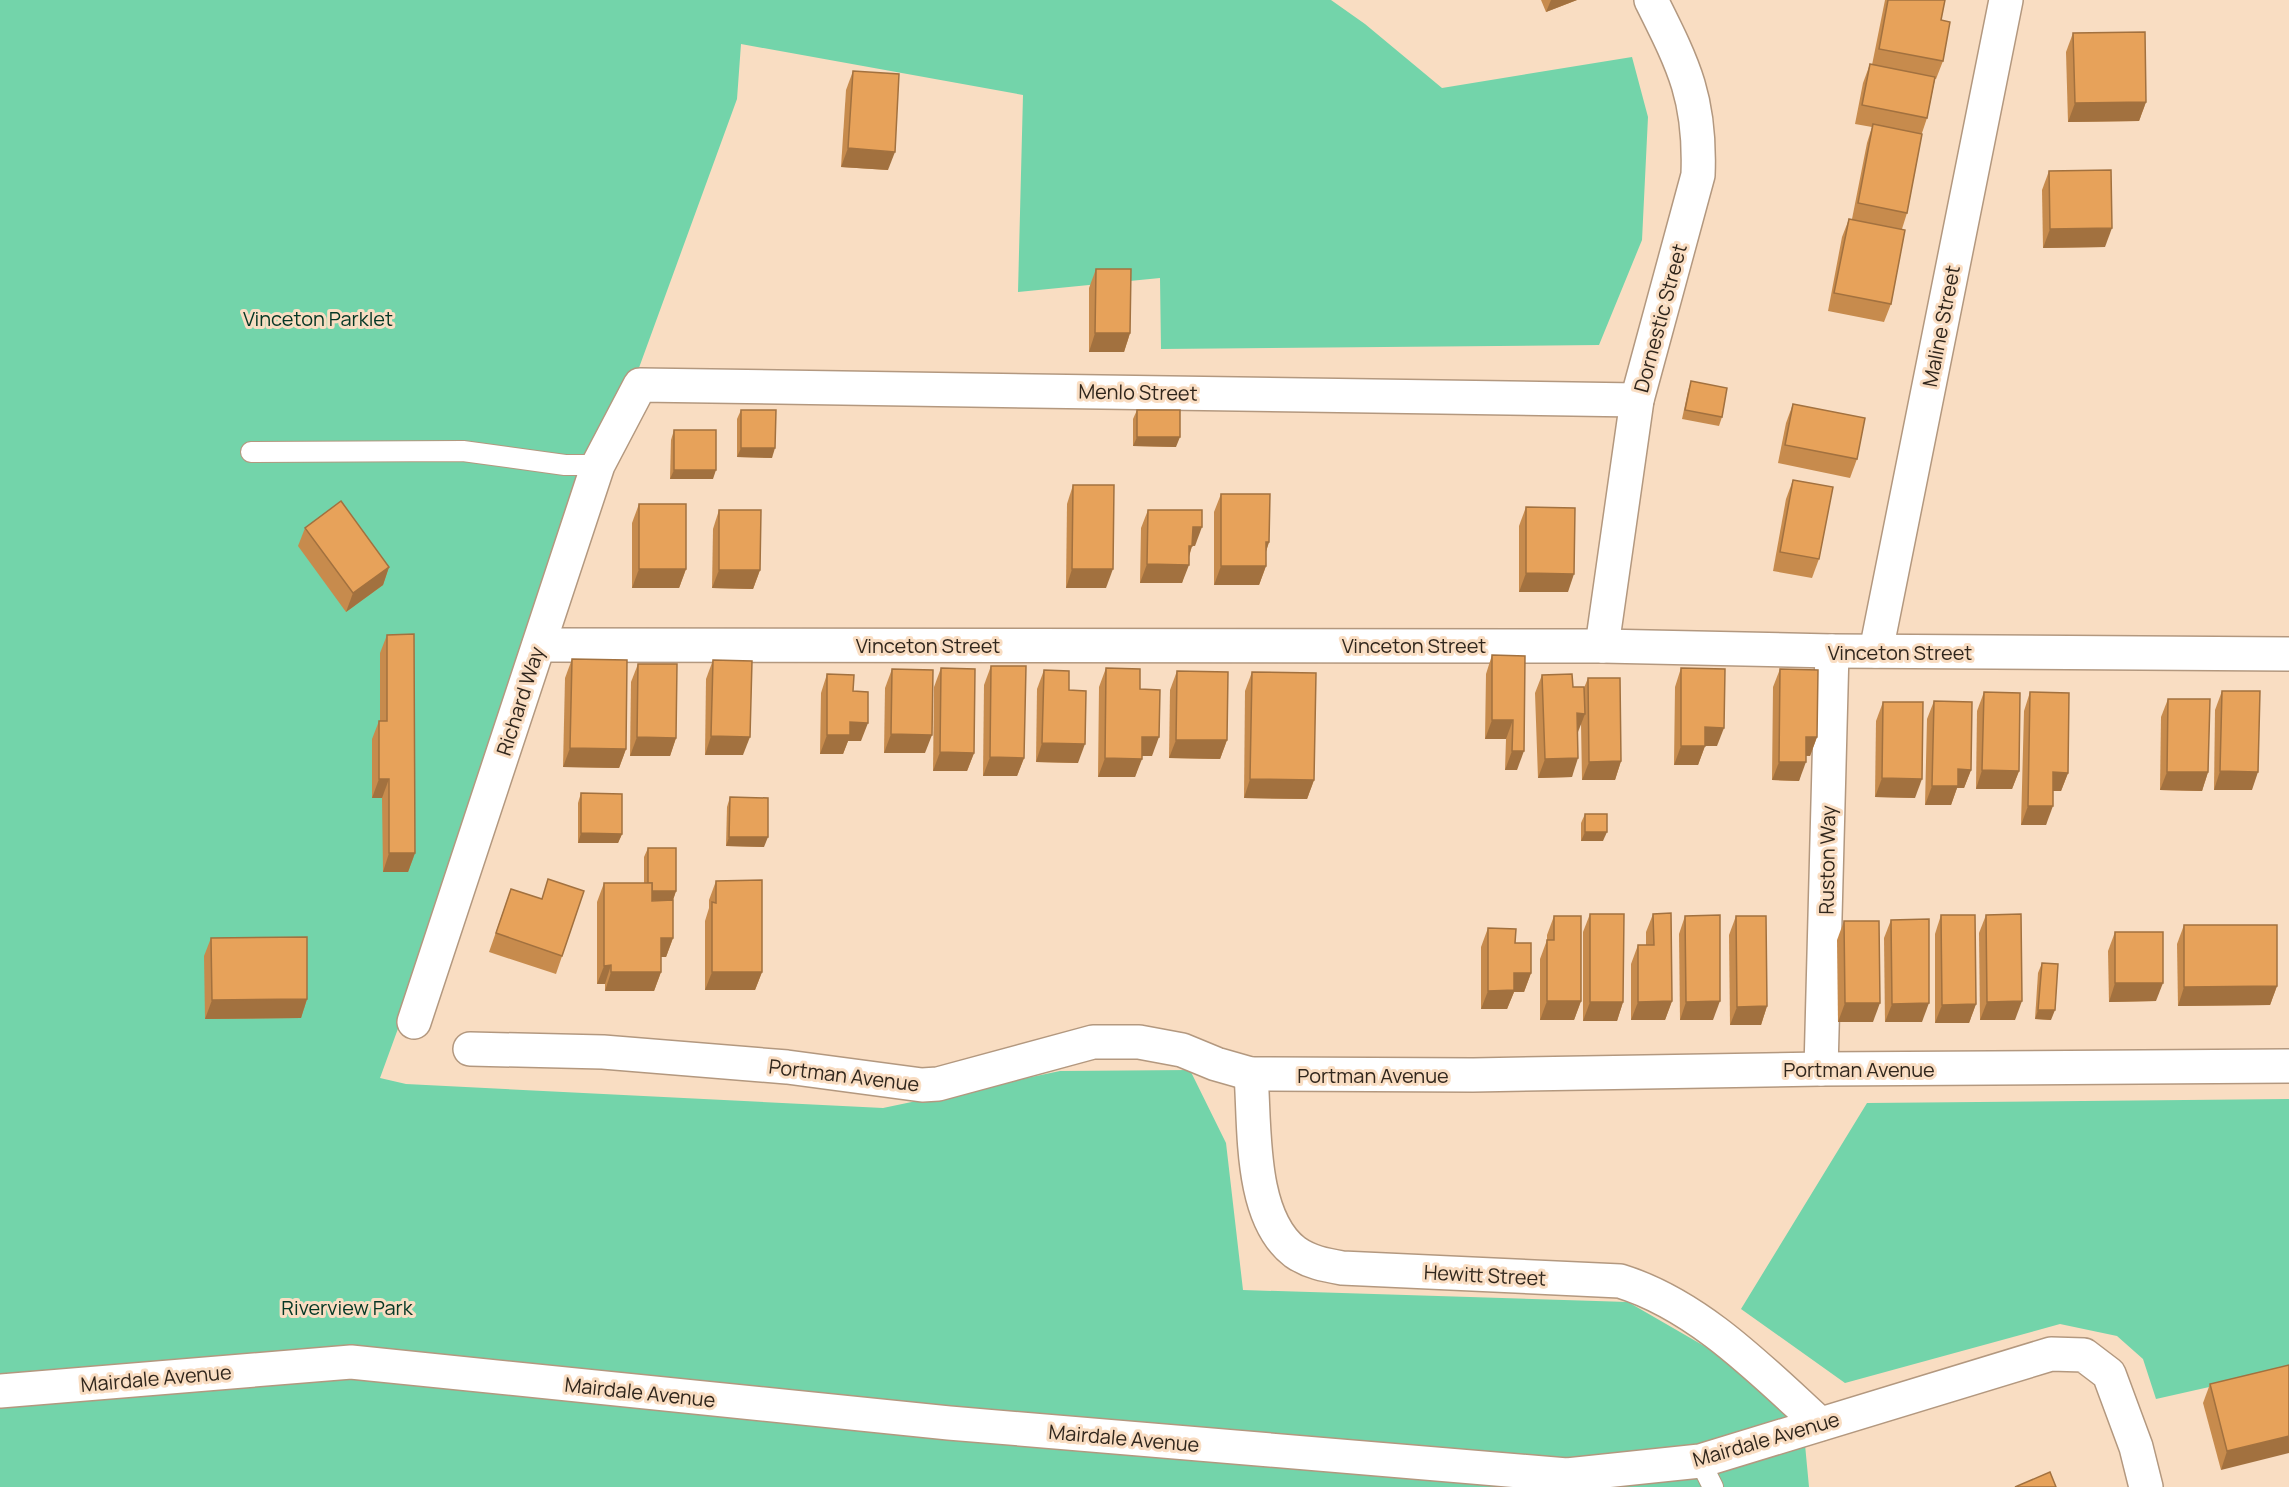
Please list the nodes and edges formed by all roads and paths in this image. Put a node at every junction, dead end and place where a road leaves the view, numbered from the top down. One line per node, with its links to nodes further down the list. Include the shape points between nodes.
1 (1651, 0): 4 (street, Dornestic Street, via 1689,81 1699,142 1698,175)
2 (2006, 0): 10 (street, Maline Street)
3 (640, 385): 4 (street, Menlo Street); 6 (street, Richard Way)
4 (1637, 400): 8 (street, Dornestic Street)
5 (251, 452): 6 (lane, via 463,451 565,465)
6 (598, 465): 7 (street, Richard Way)
7 (539, 645): 8 (street, Vinceton Street); 12 (street, Richard Way)
8 (1602, 645): 9 (street, Vinceton Street)
9 (1832, 651): 10 (street, Vinceton Street); 15 (street, Ruston Way)
10 (1876, 651): 11 (street, Vinceton Street)
11 (2289, 654)
12 (414, 1022)
13 (470, 1049): 16 (street, Portman Avenue, via 615,1053 922,1085 1093,1042 1139,1042 1182,1050)
14 (2289, 1066): 15 (street, Portman Avenue)
15 (1821, 1069): 16 (street, Portman Avenue)
16 (1251, 1074): 18 (street, Hewitt Street, via 1259,1189 1266,1214 1294,1251 1316,1263 1342,1268 1620,1281 1645,1289 1711,1330)
17 (0, 1391): 19 (street, Mairdale Avenue, via 351,1362 949,1423 1567,1475)
18 (1820, 1424): 19 (street, Mairdale Avenue); 20 (street, Mairdale Avenue, via 2020,1362 2051,1354 2084,1355 2109,1374)
19 (1707, 1474)
20 (2146, 1487)

